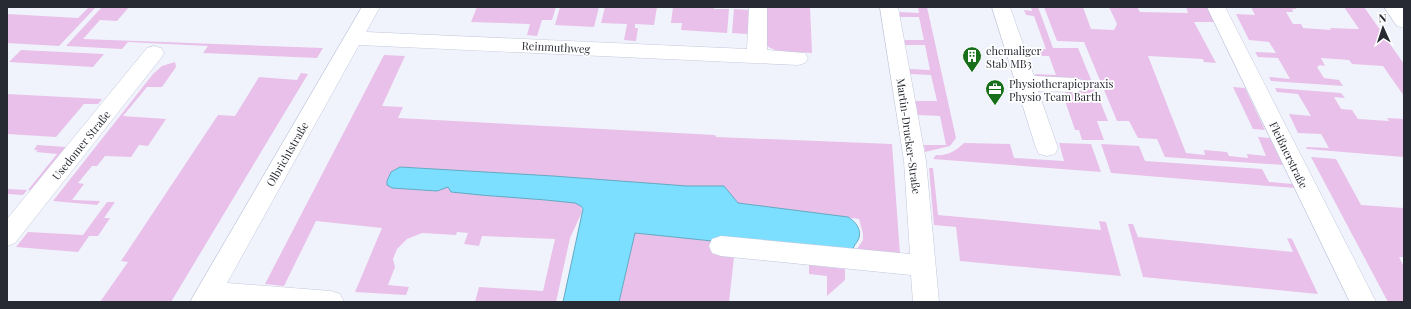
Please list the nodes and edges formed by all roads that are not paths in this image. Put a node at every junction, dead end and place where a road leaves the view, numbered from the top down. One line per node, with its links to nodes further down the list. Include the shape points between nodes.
1 (371, 7): 8 (street, Olbrichtstraße)
2 (758, 7): 10 (street)
3 (889, 7): 17 (street, Martin-Drucker-Straße, via 915,161)
4 (1001, 7): 12 (street)
5 (1216, 7): 21 (street, Fleißnerstraße)
6 (1393, 7): 7 (street)
7 (1404, 22)
8 (354, 38): 10 (street, Reinmuthweg); 18 (street, Olbrichtstraße)
9 (154, 54): 15 (street, Usedomer Straße)
10 (757, 56): 11 (street, Reinmuthweg)
11 (798, 58)
12 (1026, 83): 13 (street); 14 (street)
13 (1075, 84)
14 (1047, 148)
15 (7, 236)
16 (721, 246): 17 (street)
17 (923, 266): 20 (street, Martin-Drucker-Straße)
18 (206, 297): 19 (street)
19 (331, 302)
20 (926, 302)
21 (1363, 302)

